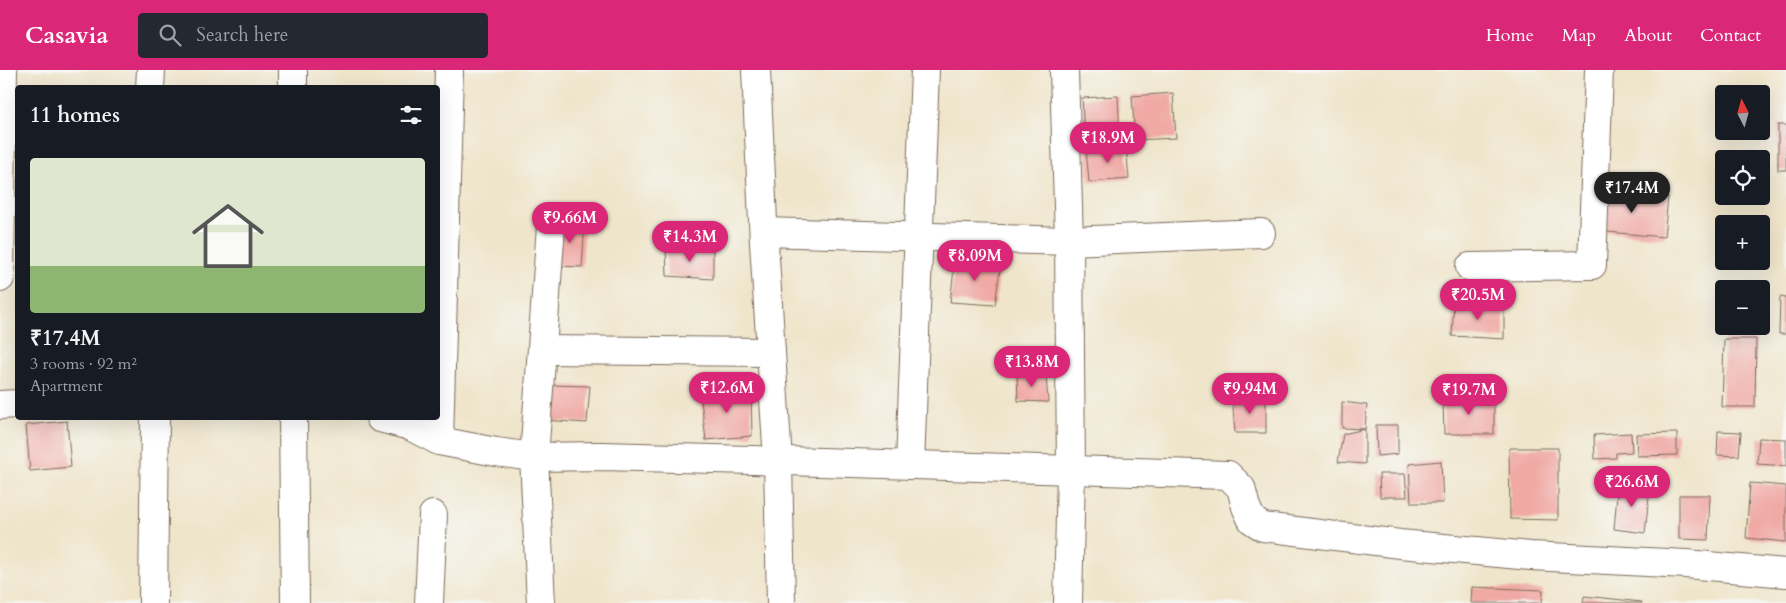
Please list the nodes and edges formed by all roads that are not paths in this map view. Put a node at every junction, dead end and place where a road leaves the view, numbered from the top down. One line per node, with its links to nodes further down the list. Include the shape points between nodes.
1 (3, 70): 17 (street)
2 (151, 70): 9 (street)
3 (293, 70): 10 (street)
4 (449, 70): 21 (street)
5 (756, 70): 12 (street)
6 (924, 70): 14 (street)
7 (1064, 70): 15 (street)
8 (1598, 70): 16 (street, via 1592,265)
9 (150, 85)
10 (293, 85)
11 (551, 226): 18 (street)
12 (764, 232): 14 (street); 19 (street)
13 (1261, 233): 15 (street)
14 (918, 237): 15 (street); 30 (street)
15 (1068, 241): 31 (street)
16 (1470, 267)
17 (0, 278)
18 (542, 350): 19 (street); 28 (street)
19 (771, 352): 29 (street)
20 (15, 404): 22 (street)
21 (440, 404)
22 (0, 405)
23 (155, 420): 34 (street)
24 (293, 420): 35 (street)
25 (388, 420): 27 (street, via 410,426)
26 (440, 420): 27 (street)
27 (439, 441): 28 (street)
28 (534, 456): 29 (street); 37 (street)
29 (778, 461): 30 (street); 38 (street)
30 (910, 465): 31 (street)
31 (1071, 471): 33 (street, via 1228,475 1241,488 1252,520 1263,527 1531,556); 39 (street)
32 (432, 515): 36 (street)
33 (1786, 573)
34 (153, 603)
35 (295, 603)
36 (429, 603)
37 (541, 603)
38 (780, 603)
39 (1068, 603)

